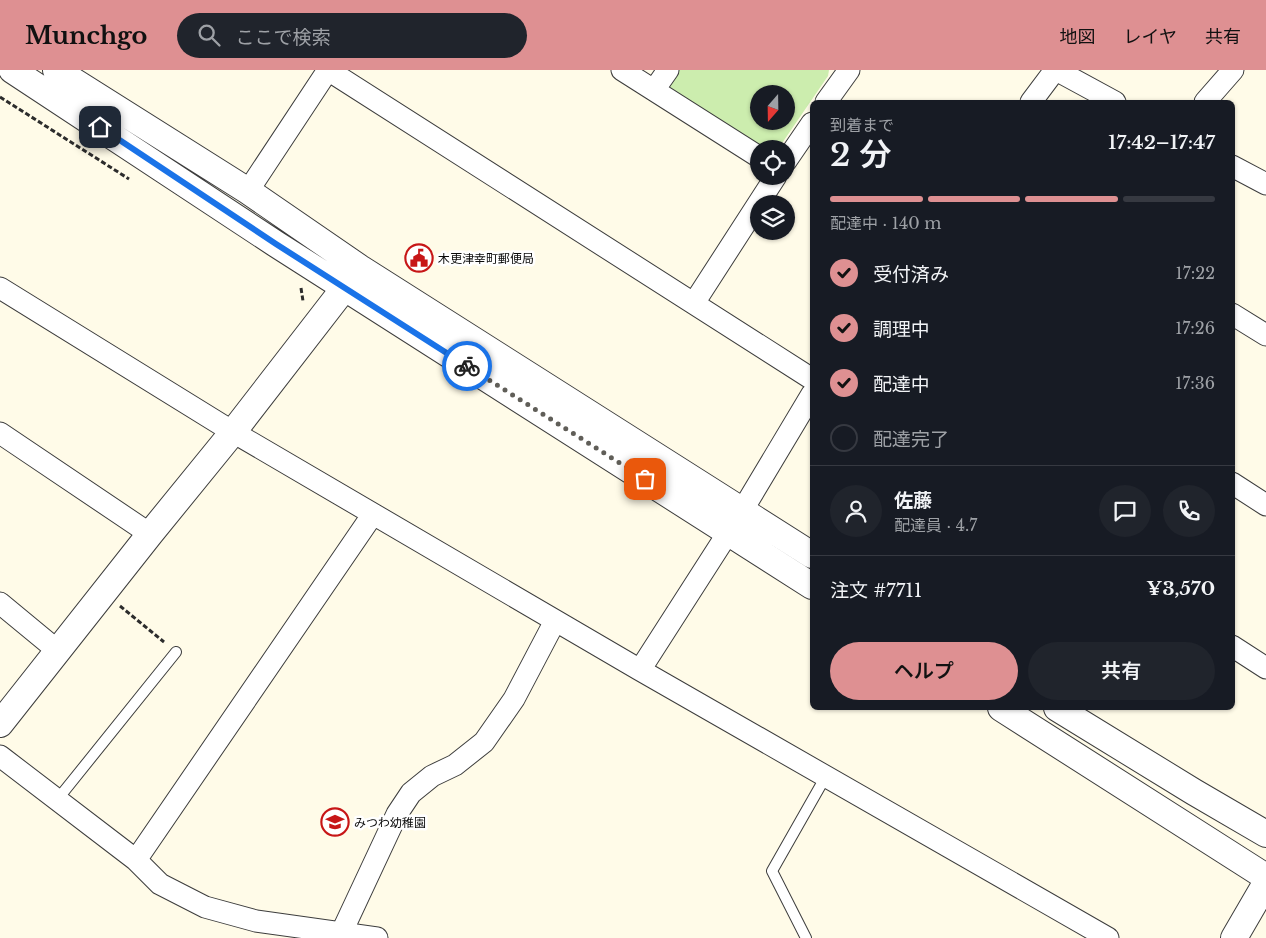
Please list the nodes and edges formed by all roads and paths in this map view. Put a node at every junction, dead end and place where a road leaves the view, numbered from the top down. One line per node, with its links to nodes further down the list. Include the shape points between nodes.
1 (12, 70): 23 (street, via 276,244)
2 (56, 70): 22 (street)
3 (328, 70): 22 (street); 27 (street)
4 (622, 70): 9 (street)
5 (668, 70): 9 (street)
6 (849, 70): 11 (street)
7 (1055, 70): 12 (street); 13 (street)
8 (1234, 70): 14 (street)
9 (654, 90): 17 (street)
10 (0, 97): 19 (path)
11 (827, 100)
12 (1032, 100)
13 (1112, 100)
14 (1207, 100)
15 (810, 126): 16 (street)
16 (795, 148)
17 (750, 151)
18 (1235, 168): 20 (street)
19 (134, 181)
20 (1266, 184)
21 (770, 185): 27 (street)
22 (248, 191): 23 (street)
23 (352, 278): 32 (street); 37 (street)
24 (301, 287): 26 (path)
25 (0, 288): 32 (street)
26 (304, 303)
27 (694, 303): 30 (street)
28 (1235, 316): 29 (street)
29 (1266, 335)
30 (810, 378)
31 (810, 397): 37 (street)
32 (233, 432): 36 (street); 38 (street)
33 (0, 433): 38 (street)
34 (1235, 485): 35 (street)
35 (1266, 505)
36 (373, 514): 43 (street); 56 (street)
37 (736, 522): 39 (street); 40 (street); 48 (street)
38 (150, 534): 45 (street)
39 (810, 554)
40 (810, 584)
41 (0, 602): 45 (street)
42 (120, 606): 46 (path)
43 (555, 621): 48 (street); 59 (street, via 514,699 484,742 455,765 432,776 412,793 397,814)
44 (1235, 648): 47 (street)
45 (58, 651): 51 (street)
46 (176, 652): 54 (lane)
47 (1266, 668)
48 (640, 670): 53 (street)
49 (1004, 710): 57 (street)
50 (1060, 710): 55 (street)
51 (0, 724)
52 (0, 756): 54 (street)
53 (826, 776): 61 (lane, via 772,871); 62 (street)
54 (57, 800): 56 (street)
55 (1266, 834)
56 (136, 860): 59 (street, via 160,884 205,907 256,921)
57 (1266, 877)
58 (1266, 883): 63 (street)
59 (340, 935): 60 (street)
60 (377, 938)
61 (806, 938)
62 (1108, 938)
63 (1234, 938)

